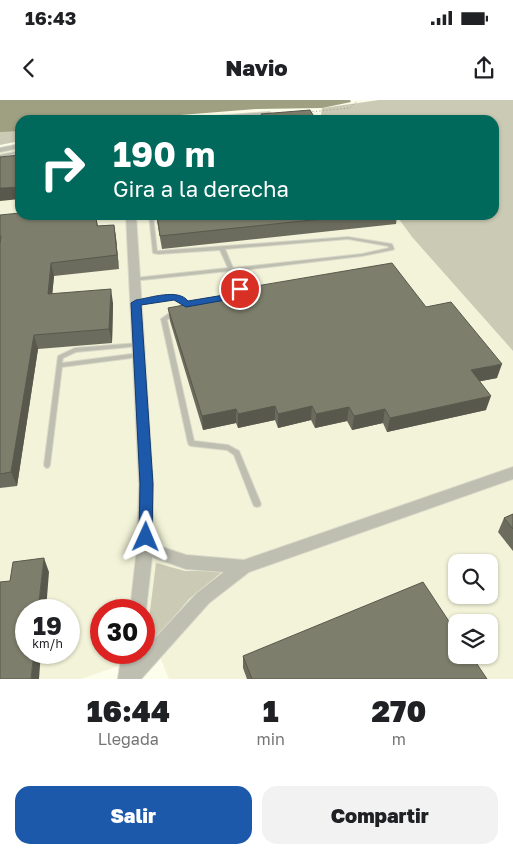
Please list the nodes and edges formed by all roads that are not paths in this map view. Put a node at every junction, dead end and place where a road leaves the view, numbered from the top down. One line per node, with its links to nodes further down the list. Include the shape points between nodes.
1 (269, 114): 2 (street)
2 (256, 115)
3 (15, 147): 4 (street)
4 (0, 150)
5 (15, 153): 6 (lane)
6 (0, 156)
7 (130, 220): 11 (street)
8 (152, 220): 9 (lane, via 158,253)
9 (222, 249): 10 (lane); 10 (lane, via 296,240 348,238 384,242 392,246 392,249 362,255)
10 (230, 268): 11 (lane); 13 (lane, via 240,289 238,293)
11 (134, 280): 12 (street)
12 (136, 303): 13 (lane, via 174,297); 14 (street)
13 (186, 304): 18 (lane, via 164,319 191,443 228,448 237,454)
14 (138, 350): 15 (lane); 15 (lane, via 75,350 60,357); 19 (street, via 146,484)
15 (61, 364): 16 (lane)
16 (47, 465)
17 (513, 473): 20 (street)
18 (257, 504)
19 (145, 548): 20 (street, via 186,562); 21 (street)
20 (244, 567): 23 (street, via 203,598)
21 (139, 599)
22 (130, 664): 23 (street)
23 (128, 679)

